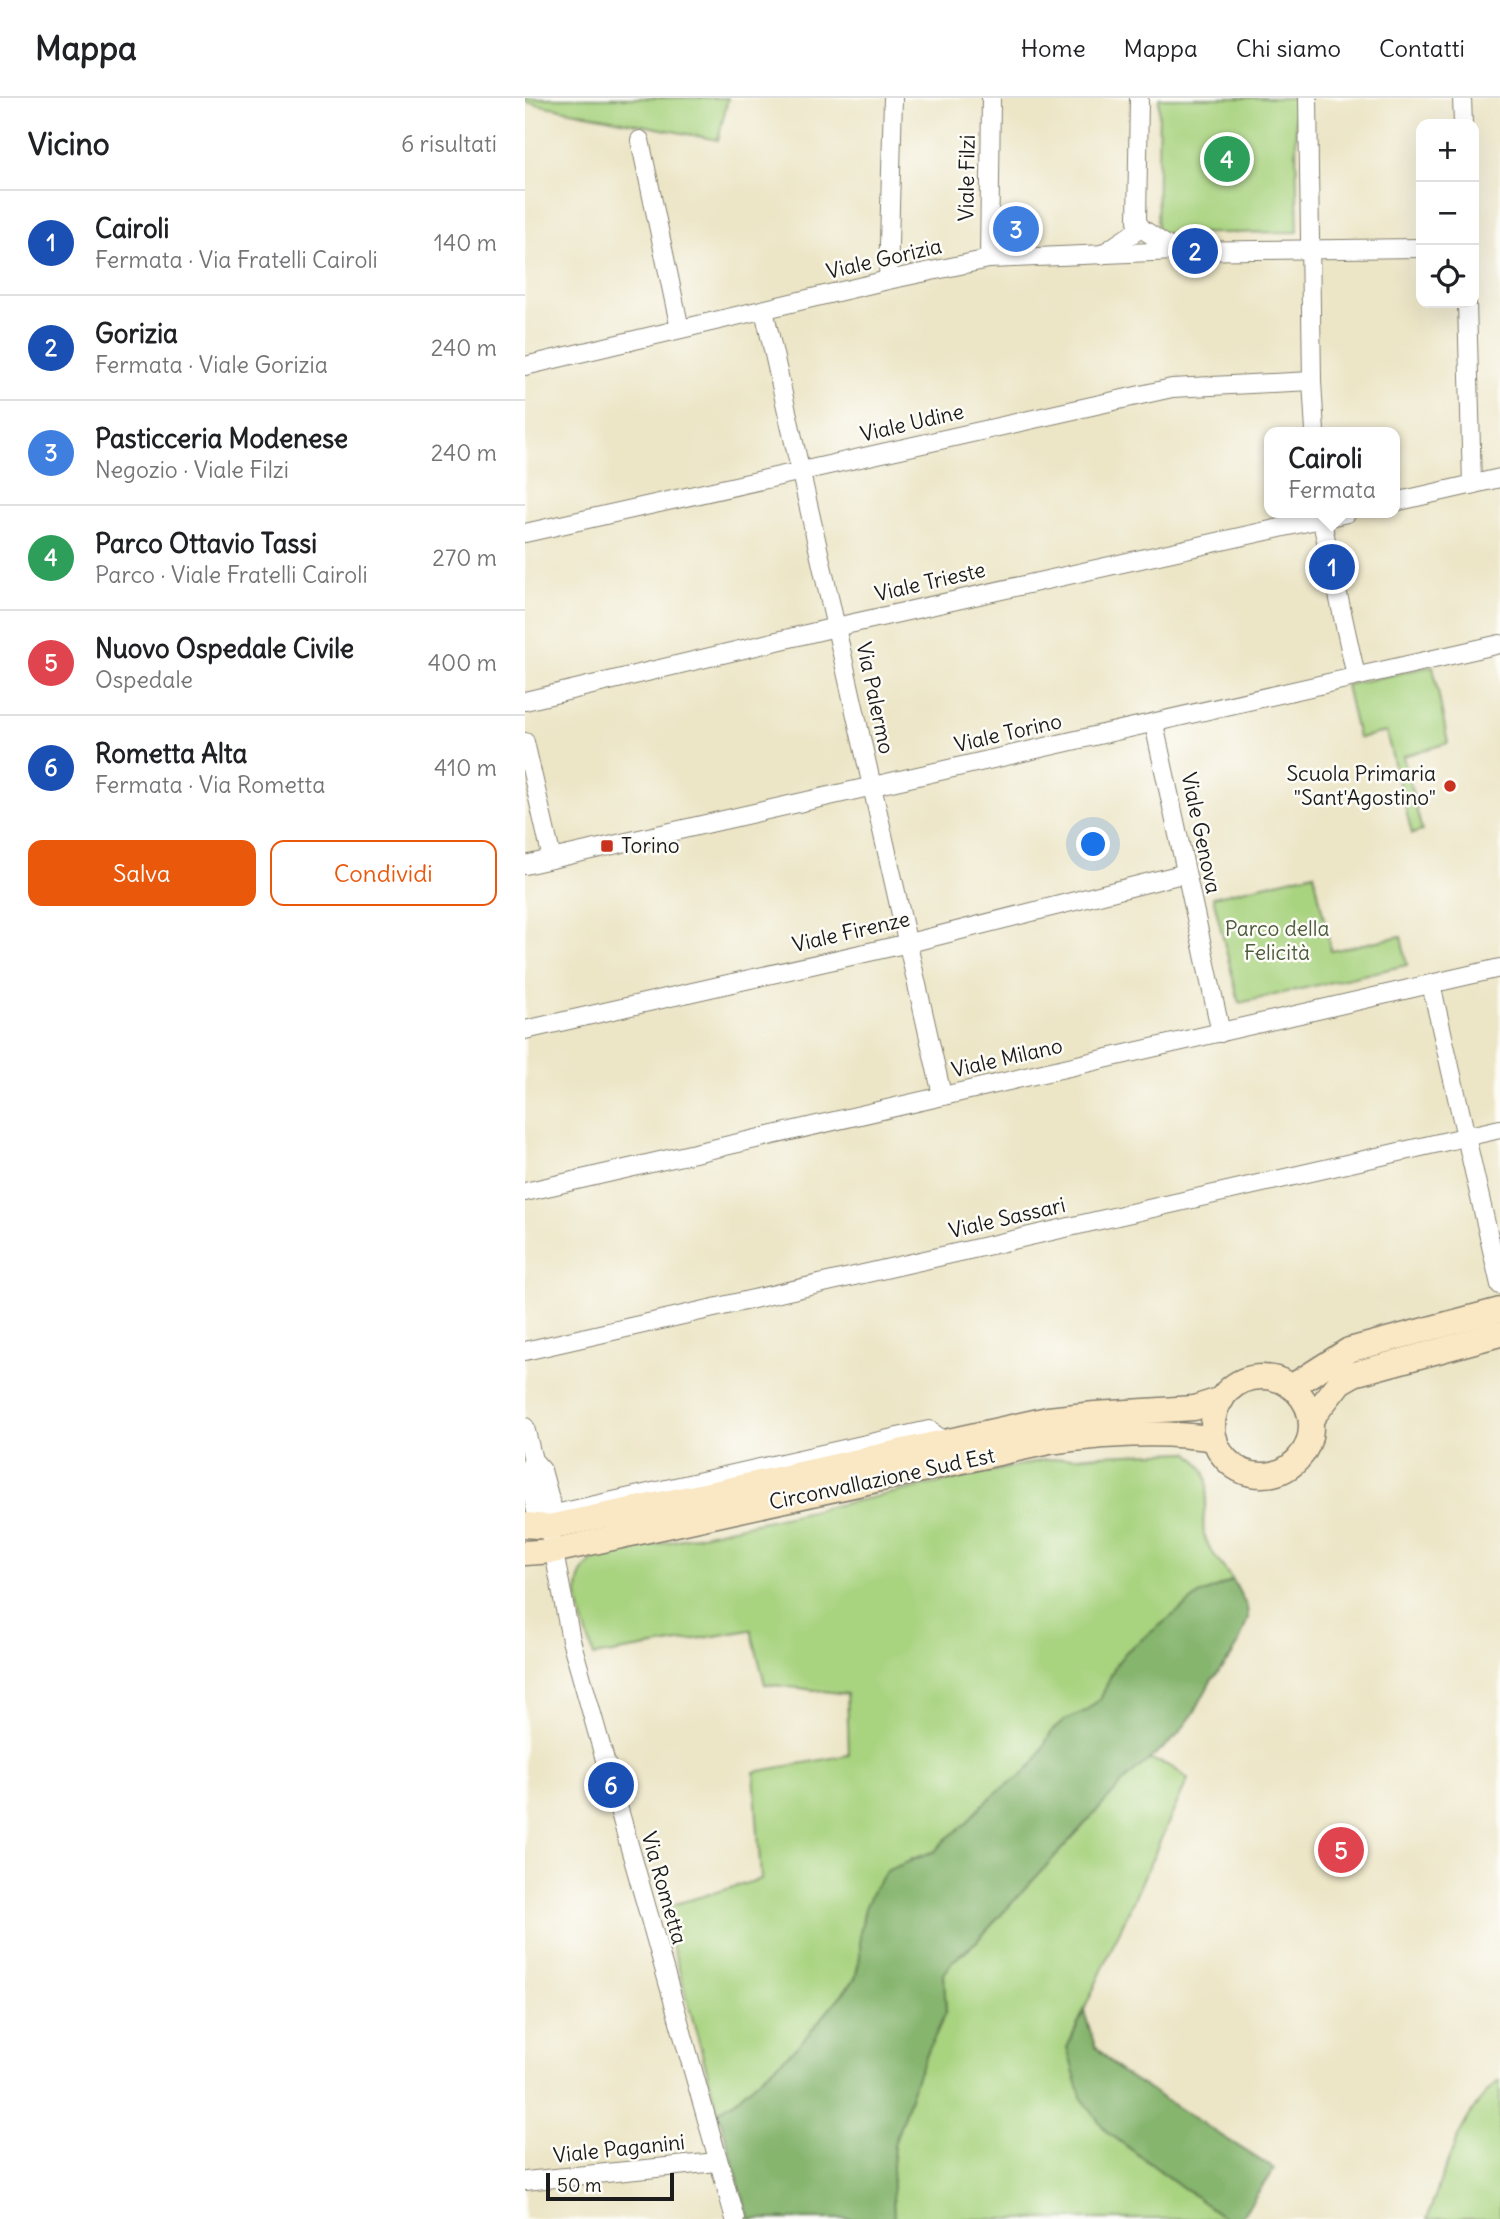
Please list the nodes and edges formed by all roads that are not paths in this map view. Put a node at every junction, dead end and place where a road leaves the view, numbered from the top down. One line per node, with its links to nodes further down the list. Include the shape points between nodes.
1 (893, 98): 14 (street)
2 (991, 98): 13 (street, Viale Filzi)
3 (1139, 98): 8 (street, via 1137,221)
4 (1308, 98): 11 (street)
5 (1462, 98): 6 (street)
6 (1463, 119)
7 (640, 140): 17 (street)
8 (1141, 228): 10 (street); 12 (street)
9 (1416, 248): 11 (street, Viale Gorizia)
10 (1175, 251): 11 (street, Viale Gorizia); 12 (street, Viale Gorizia)
11 (1310, 251): 19 (street)
12 (1101, 255): 13 (street, Viale Gorizia)
13 (989, 259): 14 (street, Viale Gorizia)
14 (887, 280): 16 (street, Viale Gorizia)
15 (1467, 308): 23 (street)
16 (764, 310): 17 (street, Viale Gorizia); 21 (street, Via Palermo)
17 (680, 329): 18 (street, Viale Gorizia)
18 (525, 366)
19 (1312, 381): 20 (street); 21 (street, Viale Udine, via 1172,388)
20 (1315, 427)
21 (801, 471): 27 (street, Viale Udine); 28 (street, Via Palermo)
22 (1500, 478): 23 (street)
23 (1472, 485): 24 (street)
24 (1400, 501)
25 (1311, 518): 28 (street, Viale Trieste)
26 (1320, 518): 30 (street)
27 (525, 533)
28 (836, 627): 31 (street, Viale Trieste); 34 (street, Via Palermo)
29 (1500, 644): 30 (street, Viale Torino)
30 (1356, 676): 32 (street, Viale Torino)
31 (525, 701)
32 (1154, 724): 34 (street, Viale Torino); 37 (street, Viale Genova)
33 (525, 741): 35 (street)
34 (871, 787): 35 (street, Viale Torino); 38 (street, Via Palermo)
35 (552, 859): 36 (street, Viale Torino)
36 (525, 865)
37 (1186, 873): 38 (street, Viale Firenze); 42 (street, Viale Genova)
38 (909, 943): 41 (street, Viale Firenze); 43 (street, Via Palermo)
39 (1500, 968): 40 (street, Viale Milano)
40 (1431, 984): 42 (street, Viale Milano); 45 (street)
41 (525, 1030)
42 (1221, 1033): 43 (street, Viale Milano)
43 (942, 1096): 46 (street, Viale Milano)
44 (1500, 1129): 45 (street, Viale Sassari)
45 (1466, 1137): 47 (street); 50 (street, Viale Sassari)
46 (525, 1192)
47 (1500, 1285)
48 (1500, 1310): 51 (main road, via 1349,1350)
49 (1500, 1334): 53 (main road, via 1354,1374 1340,1382)
50 (525, 1351)
51 (1291, 1387): 52 (main road, Circonvallazione Sud Est, via 1273,1379 1254,1378 1236,1385); 53 (main road, via 1304,1401)
52 (1221, 1399): 55 (main road, via 1213,1425); 56 (main road, Circonvallazione Sud Est, via 1194,1408 1048,1419)
53 (1311, 1419): 55 (main road, via 1312,1431 1303,1454 1275,1474 1254,1475 1234,1467)
54 (525, 1427): 56 (street, Via Rometta, via 533,1460 527,1471 537,1515)
55 (1215, 1439): 57 (main road, Circonvallazione Sud Est, via 1183,1434 1049,1442)
56 (543, 1522): 57 (street, Via Rometta)
57 (553, 1551): 58 (main road, Circonvallazione Sud Est); 59 (street, Via Rometta, via 571,1640)
58 (525, 1553)
59 (717, 2162): 60 (street, Viale Paganini); 61 (street, Via Rometta)
60 (525, 2181)
61 (735, 2219)

